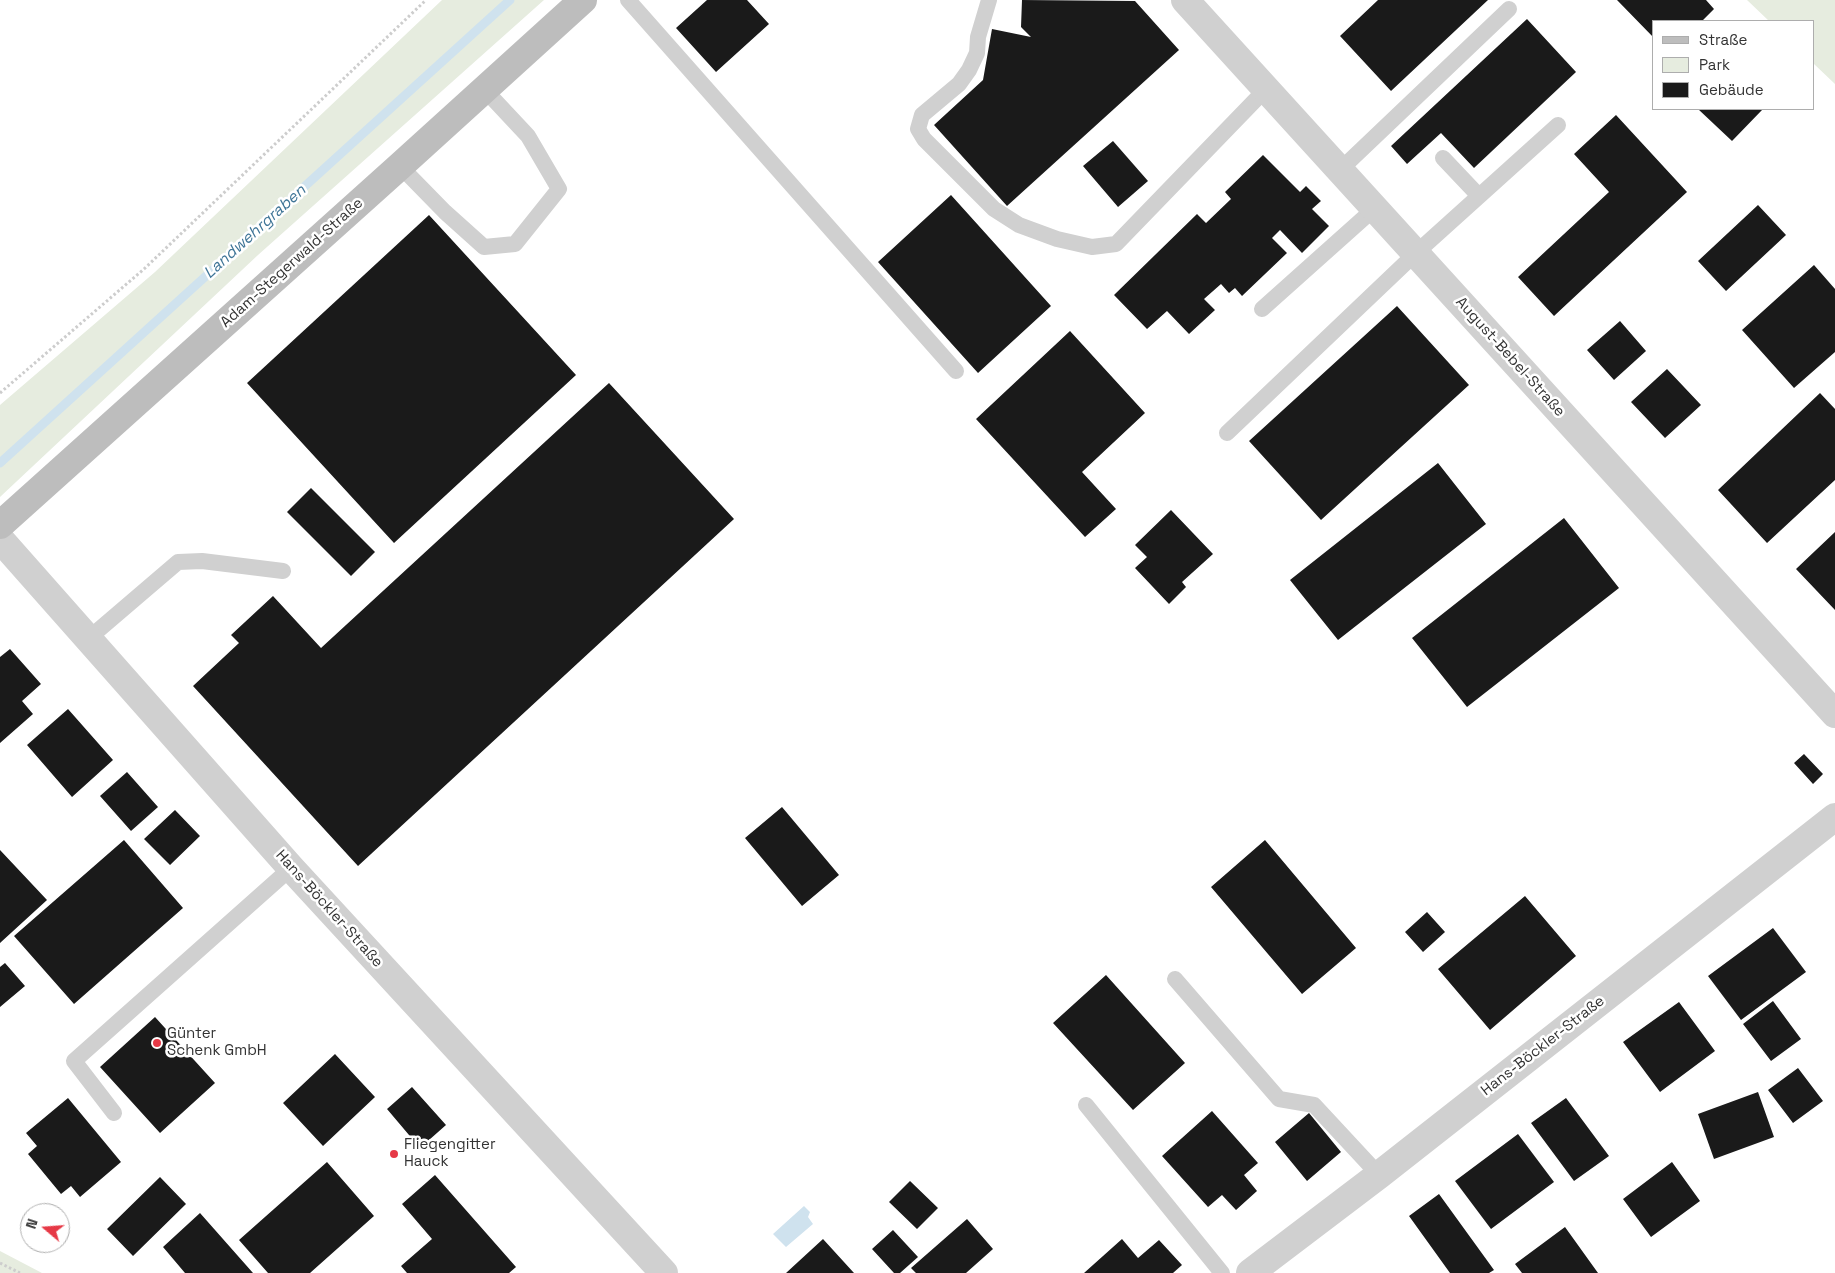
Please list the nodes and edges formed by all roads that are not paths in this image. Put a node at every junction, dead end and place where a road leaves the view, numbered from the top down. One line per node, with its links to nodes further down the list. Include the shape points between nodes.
1 (583, 0): 6 (main road, Adam-Stegerwald-Straße)
2 (628, 0): 16 (lane)
3 (989, 0): 7 (lane, via 978,37 977,54 969,70 959,84 922,115 918,129 924,139 994,209 1019,225 1057,238 1092,247 1116,244)
4 (1185, 0): 7 (street, August-Bebel-Straße)
5 (1508, 9): 11 (lane)
6 (484, 89): 10 (main road, Adam-Stegerwald-Straße); 10 (lane, via 528,136 559,189 515,244 484,247)
7 (1266, 89): 11 (street, August-Bebel-Straße)
8 (1558, 125): 12 (lane)
9 (1443, 158): 12 (lane)
10 (400, 166): 18 (main road, Adam-Stegerwald-Straße)
11 (1340, 170): 13 (street, August-Bebel-Straße)
12 (1479, 196): 14 (lane)
13 (1375, 208): 14 (street, August-Bebel-Straße); 15 (lane)
14 (1416, 254): 17 (lane); 22 (street, August-Bebel-Straße)
15 (1262, 309)
16 (956, 371)
17 (1227, 433)
18 (0, 524)
19 (0, 539): 21 (street, Hans-Böckler-Straße)
20 (283, 571): 21 (lane, via 202,560 178,562)
21 (88, 639): 24 (street, Hans-Böckler-Straße)
22 (1835, 714)
23 (1835, 817): 28 (street, Hans-Böckler-Straße)
24 (291, 868): 27 (lane, via 74,1061); 29 (street, Hans-Böckler-Straße)
25 (1175, 979): 28 (lane, via 1280,1099 1314,1105)
26 (1086, 1105): 30 (lane)
27 (114, 1113)
28 (1379, 1175): 31 (street, Hans-Böckler-Straße)
29 (664, 1273)
30 (1222, 1273)
31 (1250, 1273)

